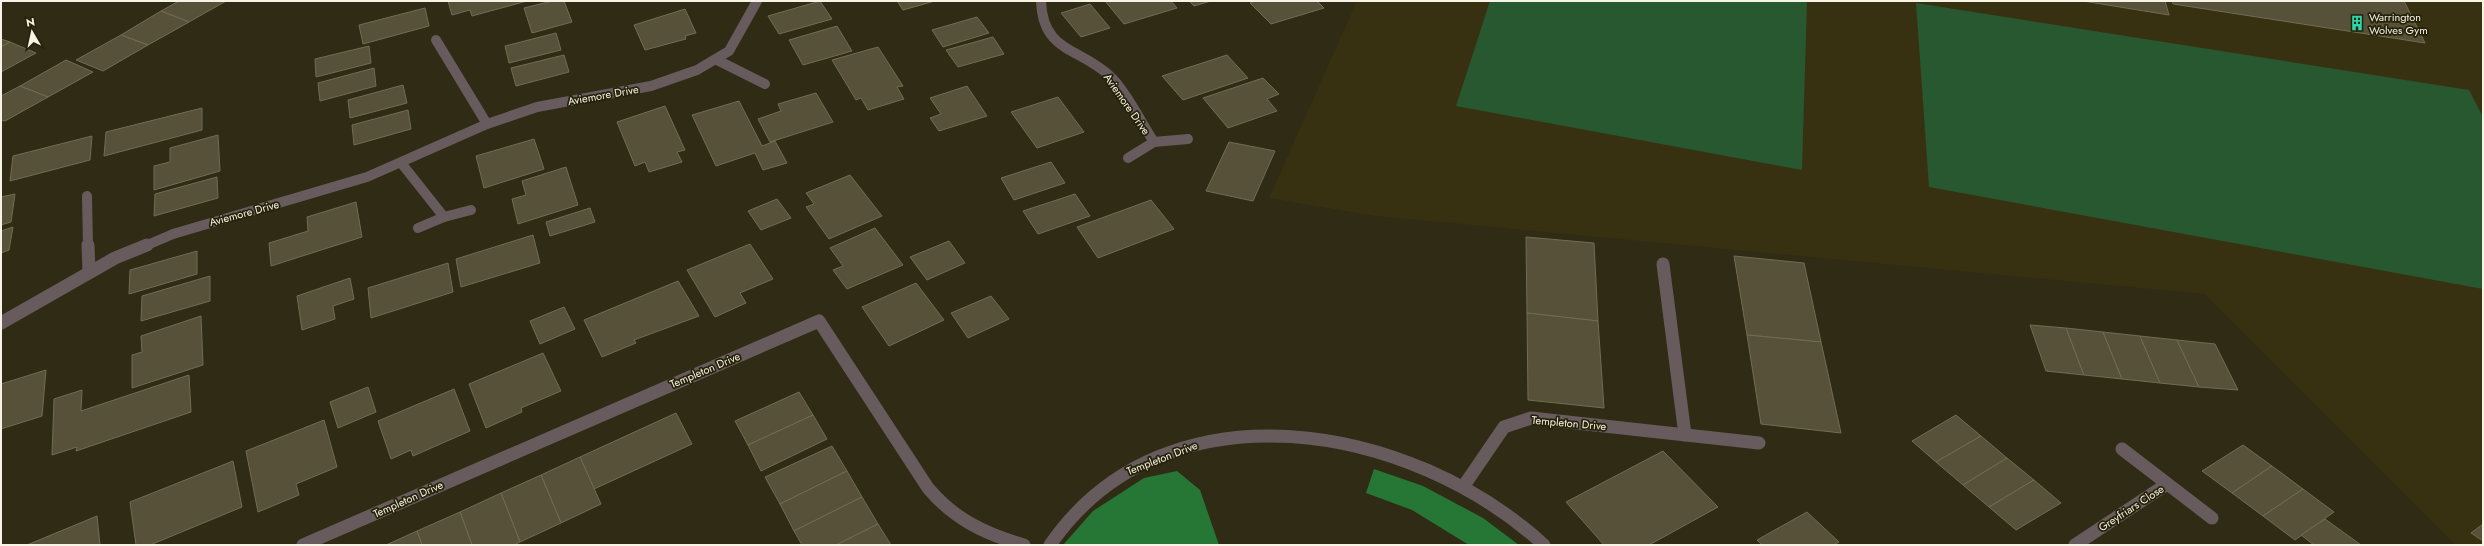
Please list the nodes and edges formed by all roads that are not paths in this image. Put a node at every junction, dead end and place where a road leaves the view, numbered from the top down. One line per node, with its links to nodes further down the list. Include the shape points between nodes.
1 (757, 1): 4 (street, Aviemore Drive, via 737,40 729,51)
2 (1041, 1): 8 (street, Aviemore Drive, via 1043,22 1049,36 1060,46 1104,71 1112,79)
3 (436, 40): 6 (street)
4 (717, 60): 5 (street); 6 (street, Aviemore Drive, via 682,76 651,86 537,107)
5 (765, 84)
6 (487, 124): 10 (street, Aviemore Drive)
7 (1188, 139): 8 (street, Aviemore Drive)
8 (1154, 142): 9 (street, Aviemore Drive)
9 (1128, 158)
10 (402, 164): 13 (street); 16 (street, Aviemore Drive, via 330,190 173,234 143,245)
11 (87, 196): 16 (street)
12 (472, 210): 13 (street)
13 (444, 217): 14 (street)
14 (418, 228)
15 (1663, 264): 18 (street)
16 (89, 272): 17 (street, Aviemore Drive)
17 (1, 323)
18 (1685, 435): 19 (street, Templeton Drive); 22 (street, Templeton Drive, via 1531,418 1516,420 1504,427)
19 (1759, 443)
20 (2122, 450): 21 (street, Greyfriars Close)
21 (2167, 484): 23 (street, Greyfriars Close); 28 (street, Greyfriars Close)
22 (1464, 487): 26 (street, Templeton Drive, via 1385,456 1319,440 1254,435 1218,439 1186,447 1122,473 1078,508); 27 (street, Templeton Drive, via 1503,511)
23 (2212, 518)
24 (303, 545): 25 (street, Templeton Drive, via 819,321 928,488 947,509 975,527)
25 (1024, 545)
26 (1050, 545)
27 (1544, 545)
28 (2075, 545)

